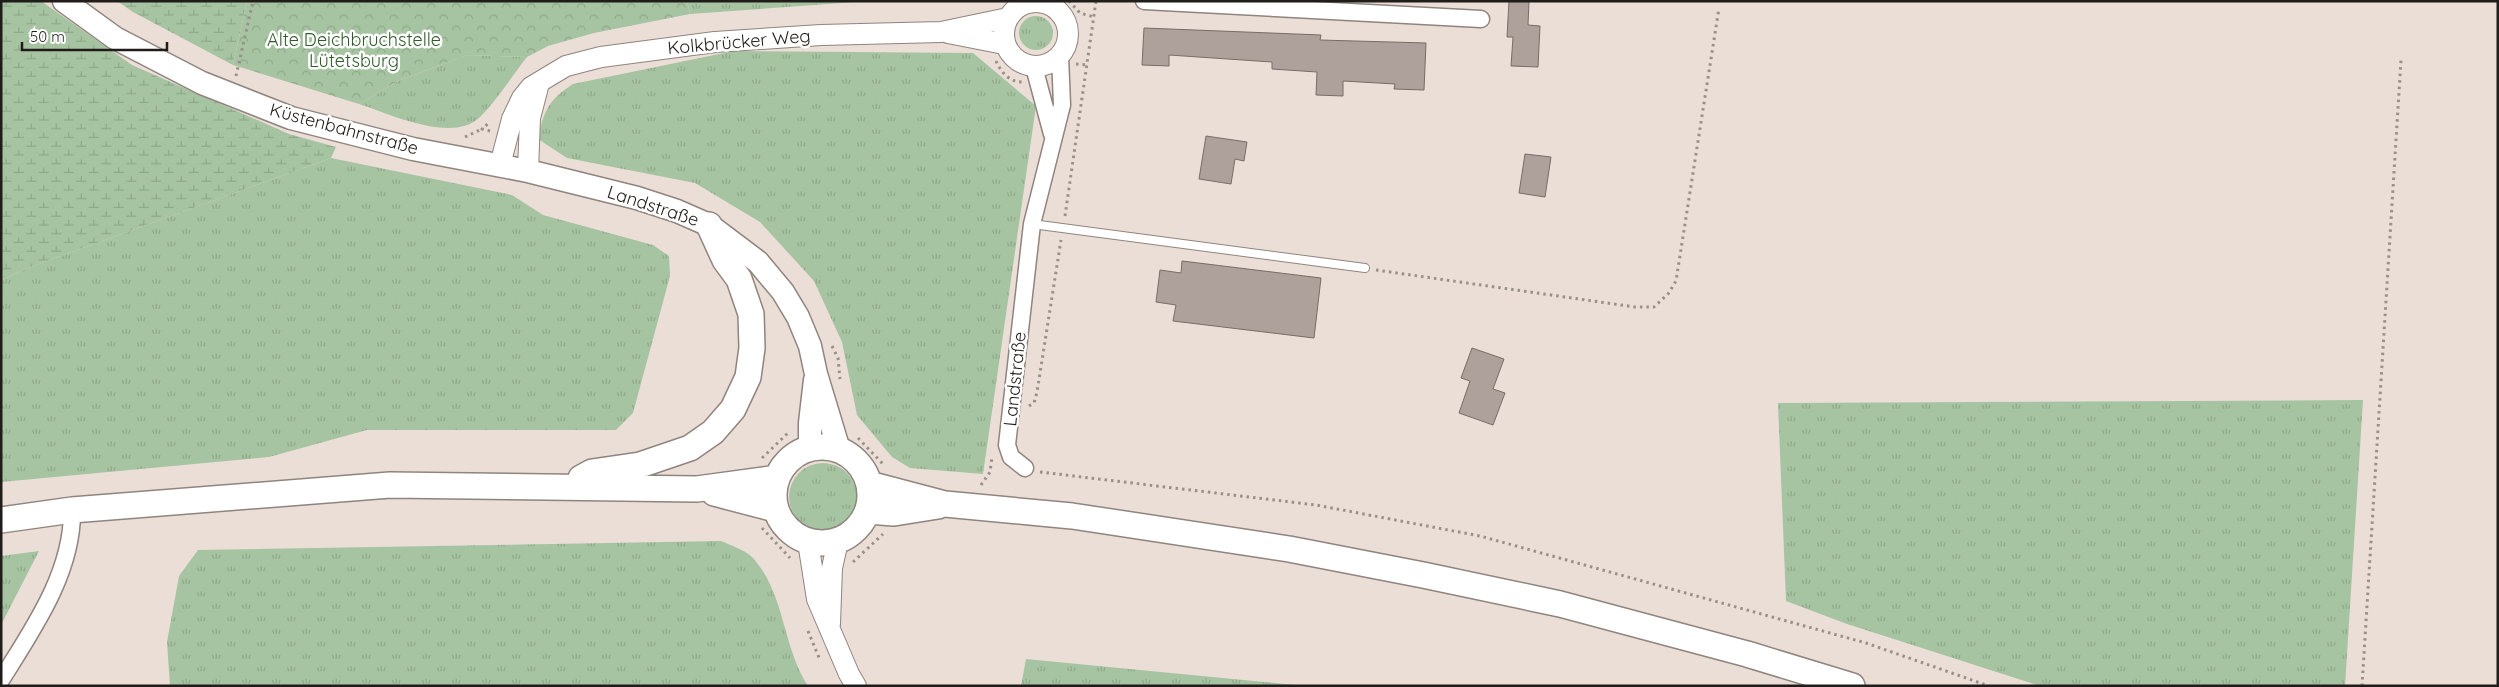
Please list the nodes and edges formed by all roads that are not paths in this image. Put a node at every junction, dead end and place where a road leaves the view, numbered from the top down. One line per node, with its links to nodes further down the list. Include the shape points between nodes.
1 (64, 1): 13 (main road, Küstenbahnstraße, via 115,38 202,82 290,118 413,149)
2 (1144, 1): 6 (street)
3 (1041, 2): 4 (street, via 1058,11); 5 (street, via 1022,5)
4 (1068, 6): 9 (street, via 1068,38)
5 (1008, 18): 7 (street, Kolkbrücker Weg); 8 (street)
6 (1481, 19)
7 (941, 32): 8 (street, Kolkbrücker Weg); 11 (street, Kolkbrücker Weg, via 715,42 601,57 566,66)
8 (1004, 44): 10 (street, via 1016,60)
9 (1060, 56): 10 (street); 12 (street, Landstraße, via 1062,105)
10 (1034, 67): 12 (street, Landstraße)
11 (541, 80): 13 (street, Kolkbrücker Weg, via 522,98 512,119); 14 (street, via 530,118)
12 (1053, 135): 15 (street, Landstraße)
13 (500, 165): 14 (main road, Landstraße)
14 (528, 171): 16 (main road, Landstraße, via 637,198)
15 (1032, 224): 17 (lane); 21 (street, Landstraße, via 1007,445 1011,457)
16 (709, 225): 18 (main road, Landstraße, via 758,262 783,292 810,346); 24 (main road, via 725,260 739,279 751,314 752,348 748,377 733,409 713,432 690,448 640,465 592,472)
17 (1365, 268)
18 (816, 374): 19 (main road, Landstraße); 20 (main road, Landstraße)
19 (810, 448): 20 (main road); 23 (main road, via 796,454 784,465)
20 (840, 450): 22 (main road)
21 (1025, 468)
22 (877, 475): 26 (main road); 29 (main road)
23 (777, 478): 25 (main road); 27 (main road)
24 (568, 486): 25 (main road); 28 (main road, via 390,486)
25 (697, 489): 27 (main road)
26 (945, 504): 29 (main road, via 894,513); 36 (main road, via 1072,516 1289,549 1423,575 1560,604)
27 (775, 509): 32 (main road, via 788,529)
28 (72, 510): 30 (main road); 34 (street, via 66,558 55,584)
29 (868, 511): 31 (main road, via 851,534)
30 (1, 520)
31 (838, 541): 32 (main road); 33 (street, via 832,568)
32 (808, 542): 33 (street, via 817,599)
33 (830, 628): 35 (street)
34 (1, 680)
35 (856, 686)
36 (1852, 686)

